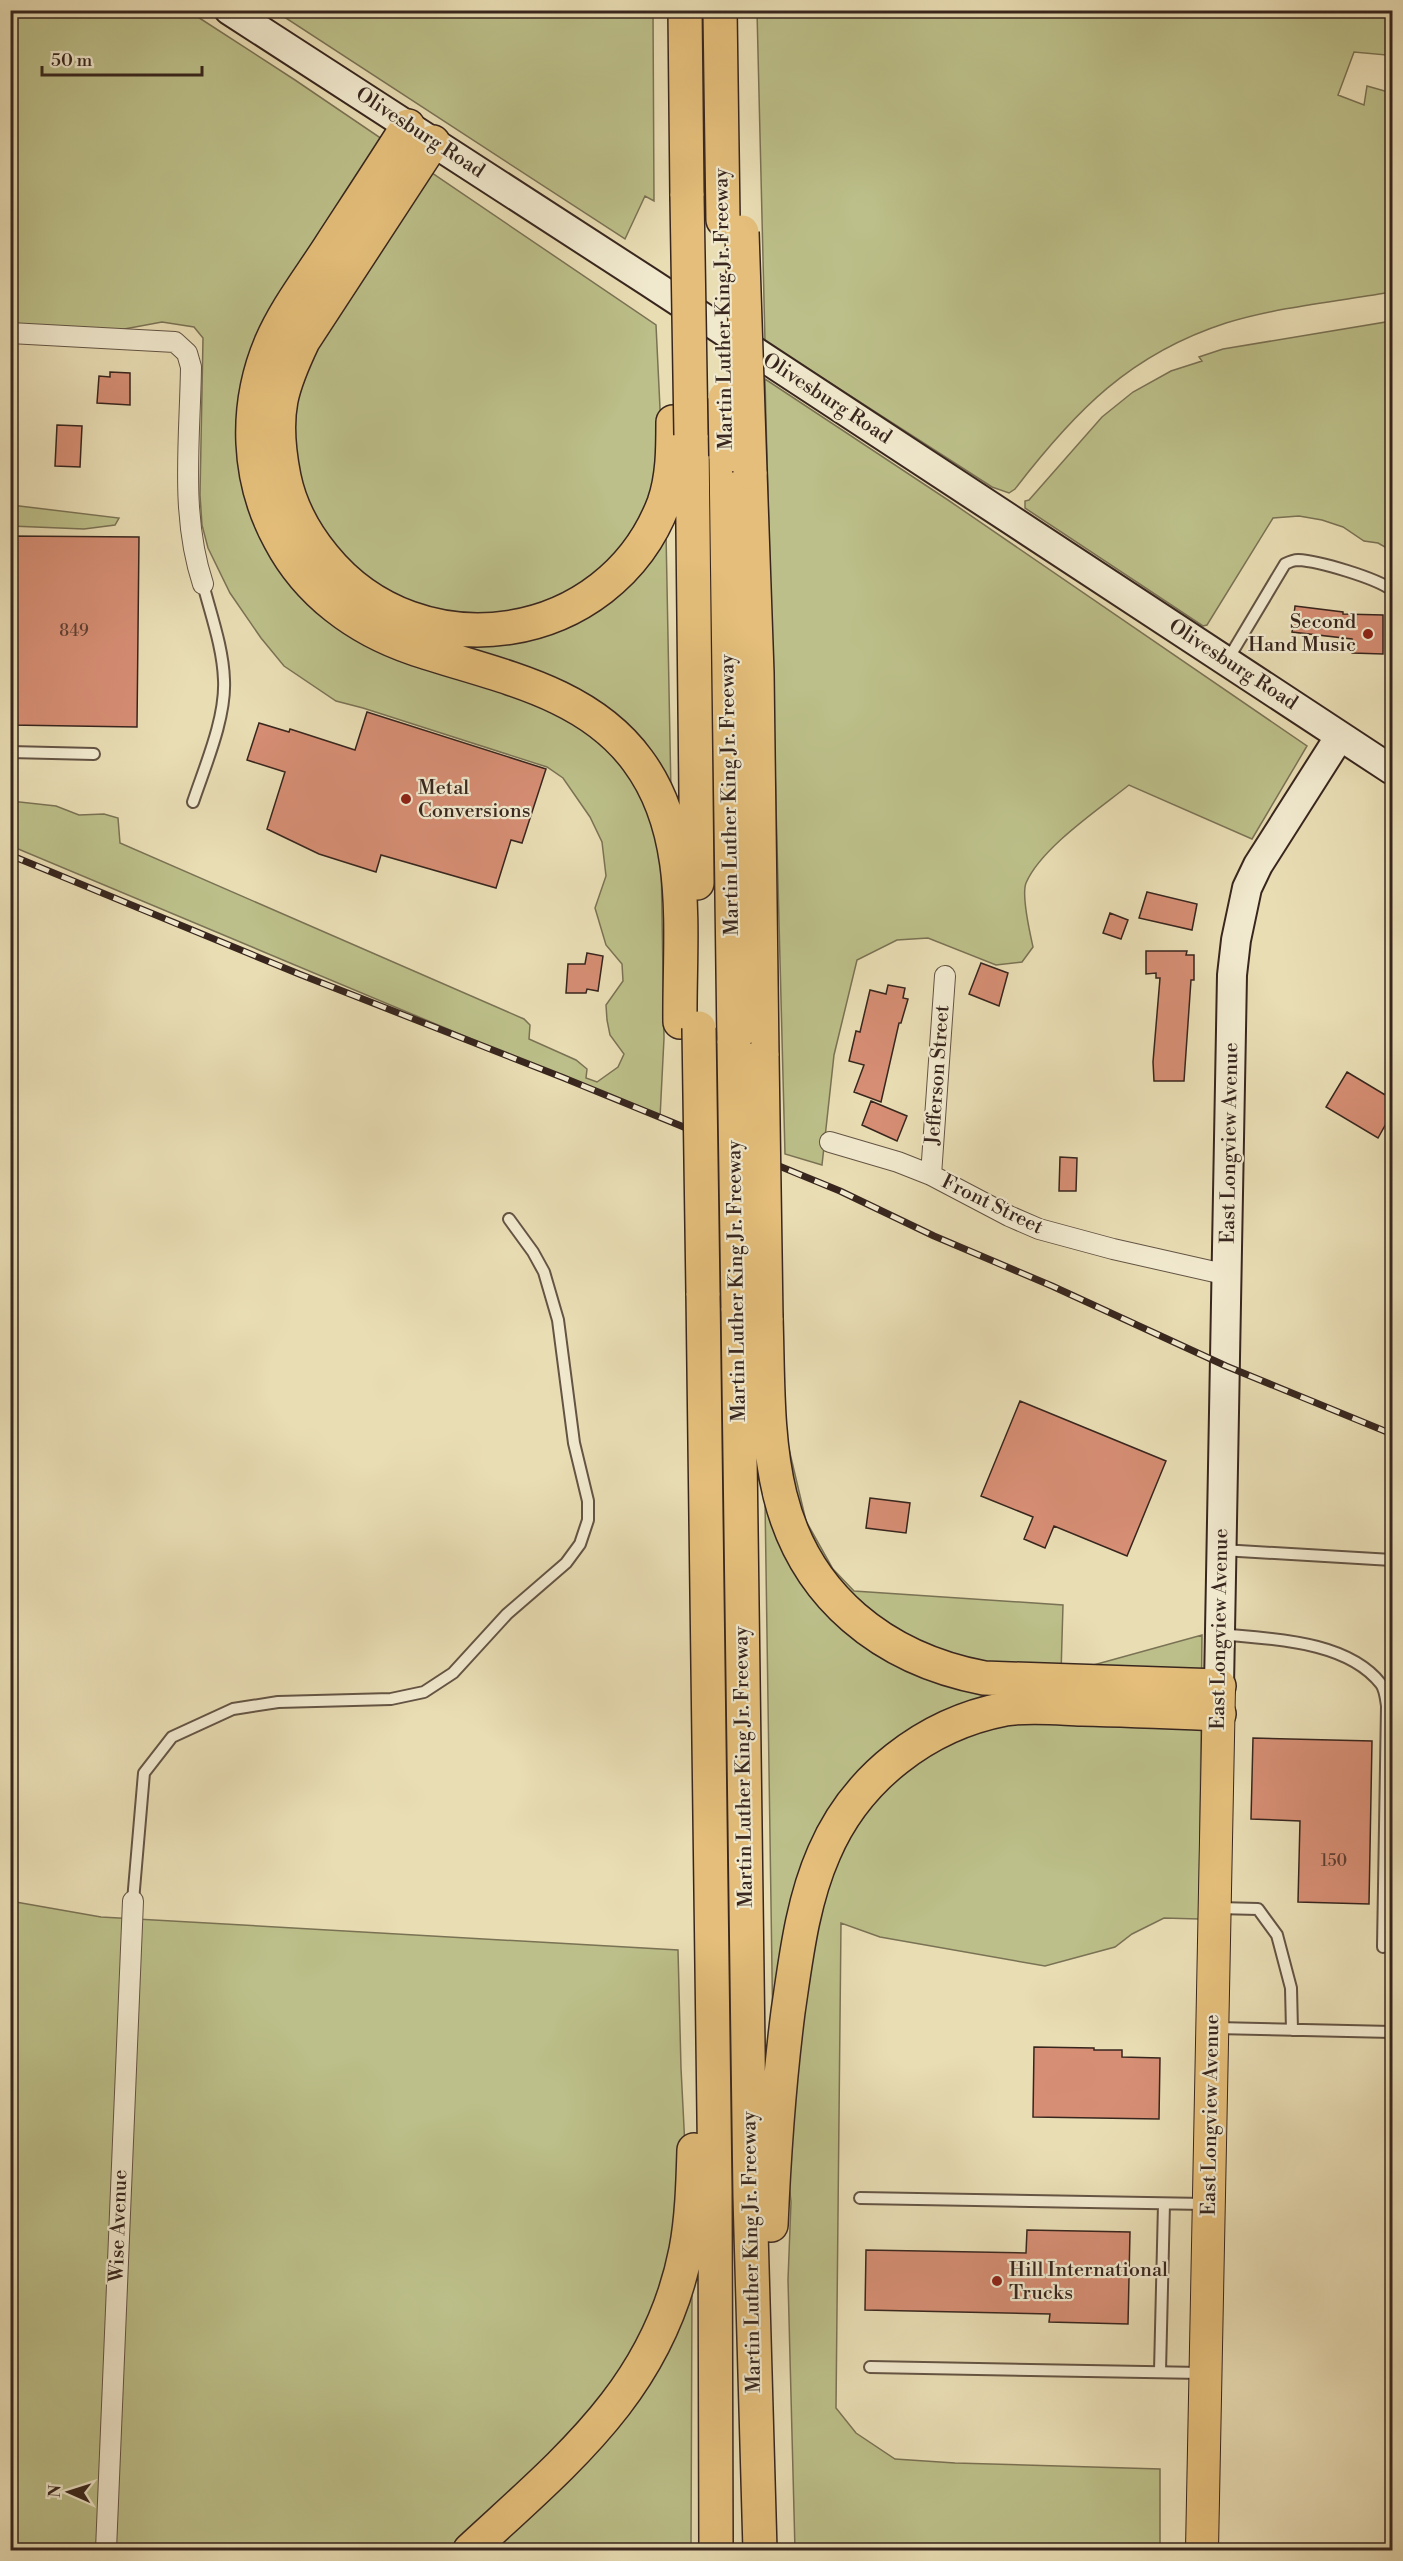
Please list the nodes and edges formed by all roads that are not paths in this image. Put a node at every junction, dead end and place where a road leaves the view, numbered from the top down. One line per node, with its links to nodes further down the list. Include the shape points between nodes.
1 (229, 10): 4 (main road, Olivesburg Road)
2 (720, 10): 21 (highway, Martin Luther King Jr. Freeway, bridge, via 732,226 738,464)
3 (685, 25): 6 (highway, Martin Luther King Jr. Freeway, bridge, via 678,190)
4 (421, 134): 6 (highway, via 303,341 281,400 279,445 287,490 305,530 329,564 381,605 453,629 481,631 531,624 555,616 602,588 650,531 664,502); 9 (main road, Olivesburg Road); 16 (highway, via 292,305 271,344 255,393 253,414 253,460 258,484 273,528 285,549 309,582 339,609 362,625 410,647 544,690 604,725 640,763 663,808 675,851)
5 (10, 333): 7 (street, via 175,342 187,353 191,366 189,519)
6 (682, 429): 16 (highway, Martin Luther King Jr. Freeway)
7 (204, 584): 14 (lane, via 224,680 217,726)
8 (1392, 590): 9 (lane, via 1380,582 1294,560 1285,564)
9 (1227, 661): 10 (main road, Olivesburg Road)
10 (1340, 736): 13 (main road, Olivesburg Road); 20 (main road, East Longview Avenue, via 1258,865 1240,912 1232,975)
11 (10, 752): 12 (lane)
12 (94, 754)
13 (1392, 770)
14 (193, 802)
15 (945, 975): 18 (street, Jefferson Street)
16 (690, 1025): 24 (highway, Martin Luther King Jr. Freeway, bridge, via 694,1289 704,1373)
17 (830, 1142): 18 (street, Front Street)
18 (931, 1175): 20 (street, Front Street, via 1039,1229)
19 (509, 1219): 27 (lane, via 544,1272 558,1320 574,1443 588,1501 588,1520 580,1544 566,1563 507,1614 453,1673 424,1692 391,1699 278,1702 233,1708 172,1737 144,1773)
20 (1228, 1275): 22 (main road, East Longview Avenue)
21 (752, 1313): 26 (highway, via 787,1518 818,1578 839,1604 871,1632 901,1652 955,1673); 42 (highway, Martin Luther King Jr. Freeway, via 750,2196)
22 (1221, 1550): 23 (lane); 25 (main road, East Longview Avenue)
23 (1392, 1560)
24 (707, 1601): 40 (highway, via 690,1679 696,2023 693,2163 686,2249 678,2283 652,2350 604,2421); 41 (highway, Martin Luther King Jr. Freeway)
25 (1220, 1634): 26 (main road, East Longview Avenue); 29 (lane, via 1296,1641 1320,1648 1365,1669 1383,1685 1387,1706)
26 (1219, 1700): 28 (main road, East Longview Avenue); 43 (highway, via 1007,1709 978,1716 936,1733 889,1763 864,1787 824,1852 810,1890 795,1965 776,2124 770,2262)
27 (133, 1901): 39 (street, Wise Avenue)
28 (1215, 1908): 30 (main road, East Longview Avenue); 31 (lane, via 1258,1910 1277,1935 1291,1988)
29 (1383, 1947)
30 (1213, 2028): 31 (lane); 35 (main road, East Longview Avenue)
31 (1292, 2030): 32 (lane)
32 (1392, 2032)
33 (860, 2198): 34 (lane)
34 (1164, 2204): 35 (lane); 37 (lane)
35 (1209, 2204): 38 (main road, East Longview Avenue)
36 (870, 2367): 37 (lane)
37 (1160, 2371): 38 (lane)
38 (1205, 2373): 44 (main road, East Longview Avenue)
39 (105, 2550)
40 (470, 2550)
41 (716, 2550)
42 (760, 2550)
43 (778, 2550)
44 (1202, 2550)

